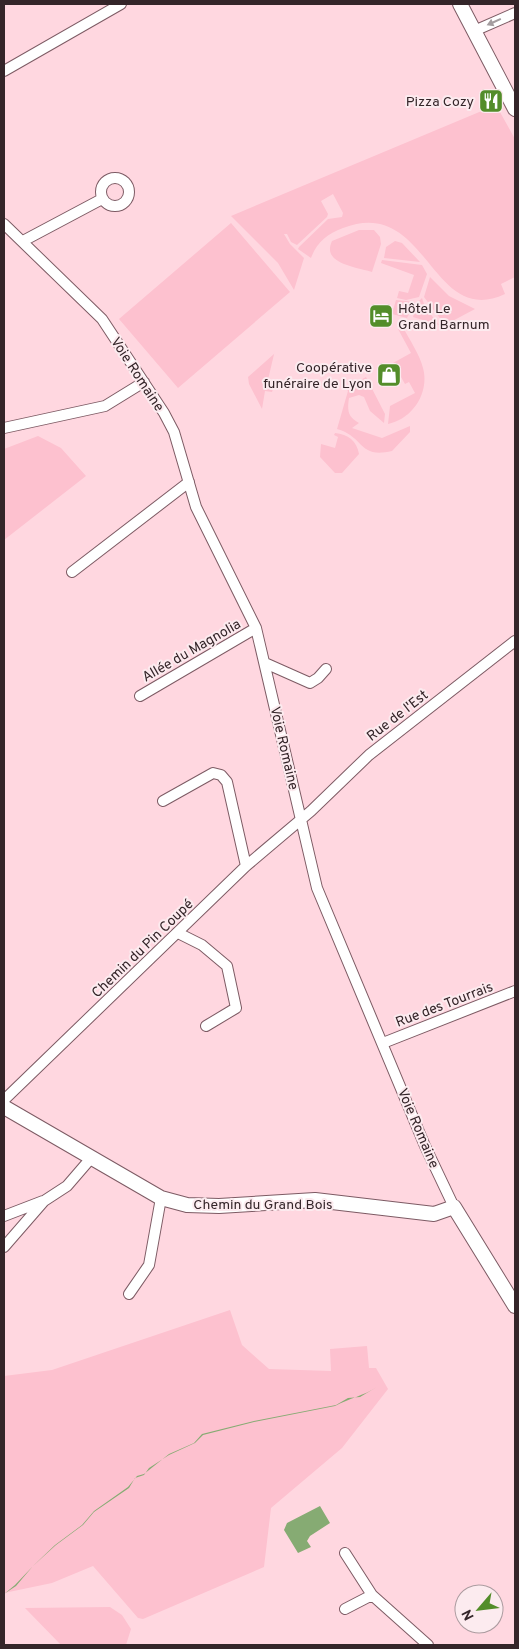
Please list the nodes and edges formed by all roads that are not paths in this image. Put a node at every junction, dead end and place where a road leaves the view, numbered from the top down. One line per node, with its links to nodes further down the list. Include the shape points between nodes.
1 (121, 4): 5 (street)
2 (460, 4): 4 (street)
3 (515, 12): 4 (street, one-way to 4)
4 (474, 31): 6 (street)
5 (4, 71)
6 (515, 109)
7 (102, 199): 9 (street)
8 (4, 224): 9 (street, Voie Romaine)
9 (23, 241): 10 (street, Voie Romaine, via 102,319)
10 (144, 382): 11 (street, via 105,406); 12 (street, Voie Romaine, via 174,432)
11 (4, 428)
12 (188, 482): 13 (street); 14 (street, Voie Romaine, via 196,507)
13 (72, 572)
14 (256, 628): 16 (street, Voie Romaine); 18 (street, Allée du Magnolia)
15 (515, 641): 20 (street, Rue de l'Est, via 369,755)
16 (265, 663): 17 (street, via 310,683); 20 (street, Voie Romaine)
17 (326, 669)
18 (140, 696)
19 (163, 801): 21 (street, via 212,773 221,775 227,782)
20 (302, 819): 21 (street, Chemin du Pin Coupé); 25 (street, Voie Romaine, via 317,888)
21 (246, 866): 22 (street, Chemin du Pin Coupé)
22 (178, 933): 24 (street, via 202,946 227,966 236,1008); 26 (street, Chemin du Pin Coupé)
23 (515, 991): 25 (street, Rue des Tourrais)
24 (206, 1026)
25 (383, 1043): 31 (street, Voie Romaine)
26 (4, 1100)
27 (4, 1107): 28 (street, Chemin du Grand Bois)
28 (92, 1157): 29 (street, Chemin du Grand Bois); 30 (street, via 67,1186)
29 (161, 1198): 31 (street, Chemin du Grand Bois, via 187,1205 219,1206 314,1200 434,1214); 34 (street, via 149,1265)
30 (44, 1201): 32 (street); 33 (street)
31 (454, 1207): 35 (street, Voie Romaine)
32 (4, 1216)
33 (4, 1247)
34 (130, 1294)
35 (515, 1306)
36 (345, 1553): 37 (street)
37 (372, 1595): 38 (street); 39 (street)
38 (345, 1609)
39 (428, 1645)

